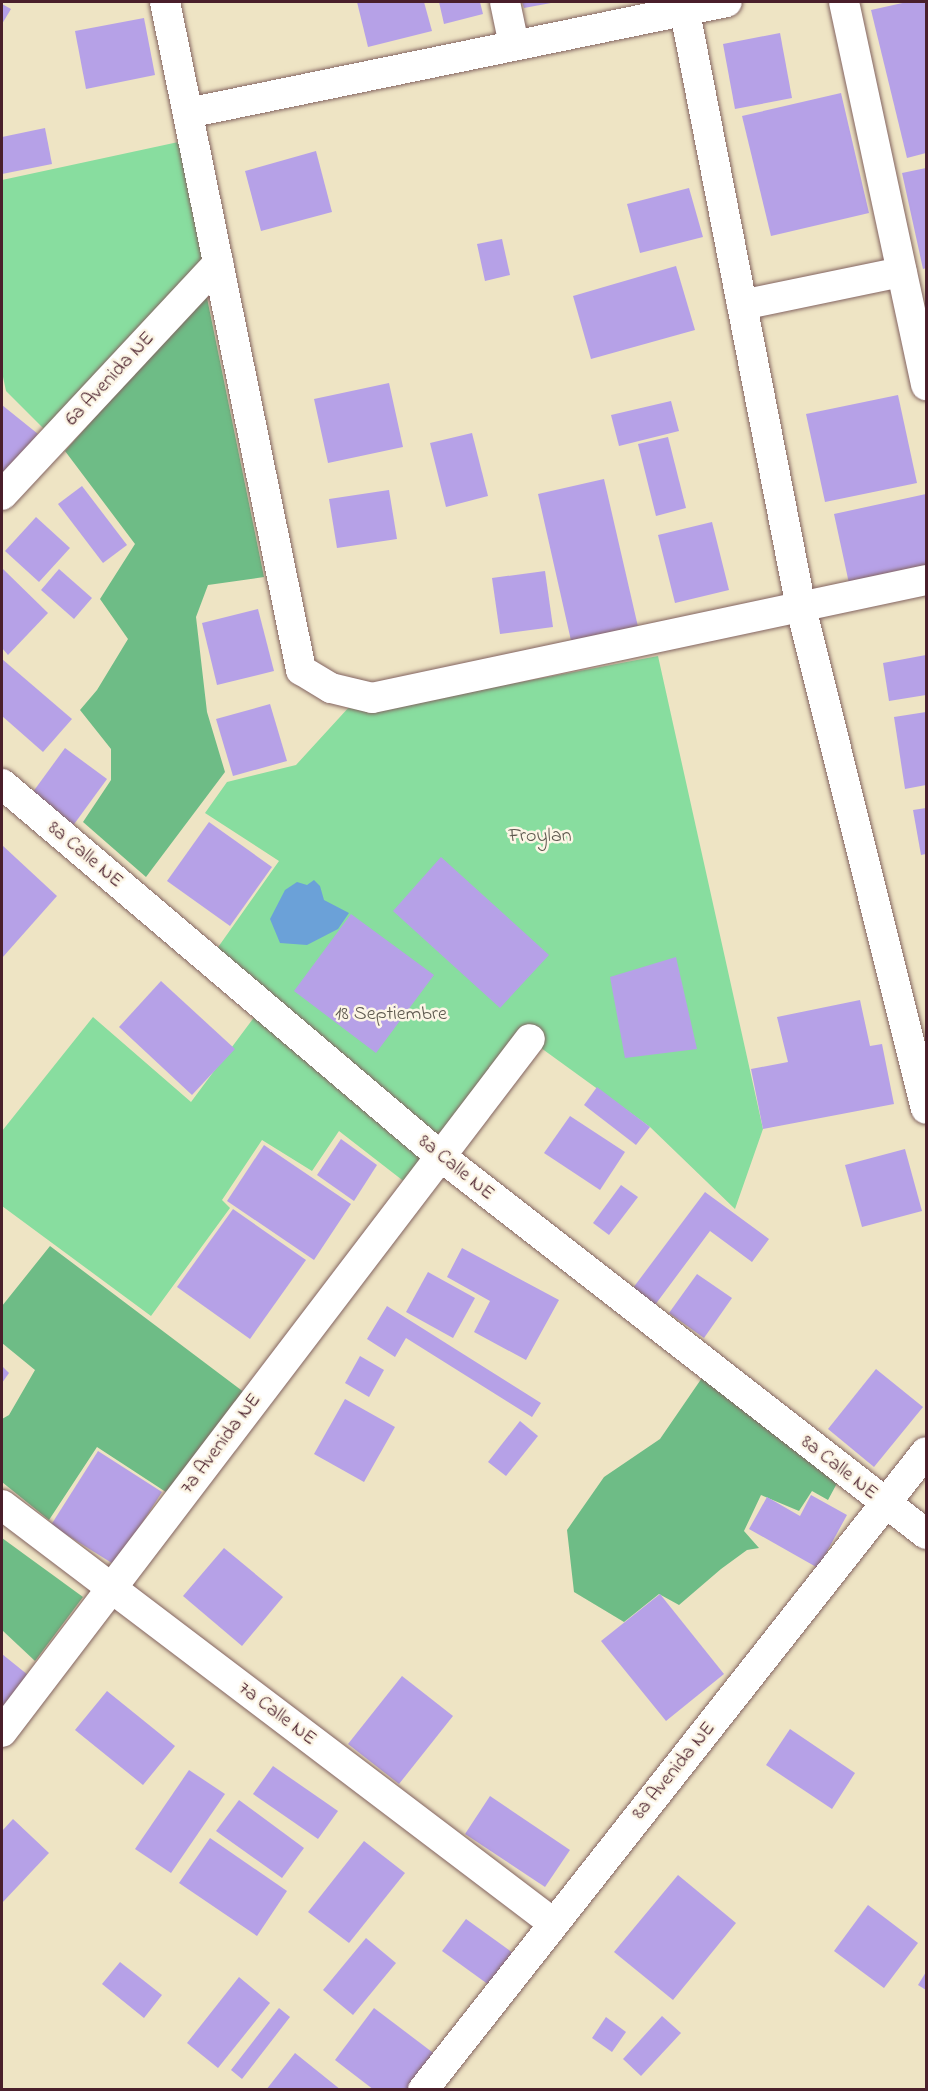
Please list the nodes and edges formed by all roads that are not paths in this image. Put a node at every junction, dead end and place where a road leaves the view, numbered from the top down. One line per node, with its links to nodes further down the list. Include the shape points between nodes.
1 (165, 2): 7 (street)
2 (505, 2): 6 (street)
3 (728, 2): 5 (street)
4 (844, 2): 9 (street)
5 (684, 6): 6 (street); 10 (street)
6 (514, 45): 7 (street)
7 (188, 113): 8 (street)
8 (218, 263): 12 (street, 6a Avenida NE); 14 (street, via 301,670 332,687 372,698)
9 (902, 272): 10 (street); 11 (street)
10 (742, 305): 14 (street)
11 (927, 385)
12 (2, 495)
13 (927, 580): 14 (street)
14 (801, 608): 17 (street)
15 (2, 784): 18 (street, 8a Calle NE)
16 (530, 1039): 18 (street, 7a Avenida NE)
17 (927, 1109)
18 (439, 1155): 21 (street, 8a Calle NE); 23 (street, 7a Avenida NE)
19 (927, 1452): 21 (street, 8a Avenida NE)
20 (2, 1505): 23 (street, 7a Calle NE)
21 (886, 1505): 22 (street, 8a Calle NE); 25 (street, 8a Avenida NE)
22 (927, 1534)
23 (112, 1589): 24 (street, 7a Avenida NE); 25 (street, 7a Calle NE)
24 (2, 1732)
25 (553, 1923): 26 (street, 8a Avenida NE)
26 (423, 2090)

